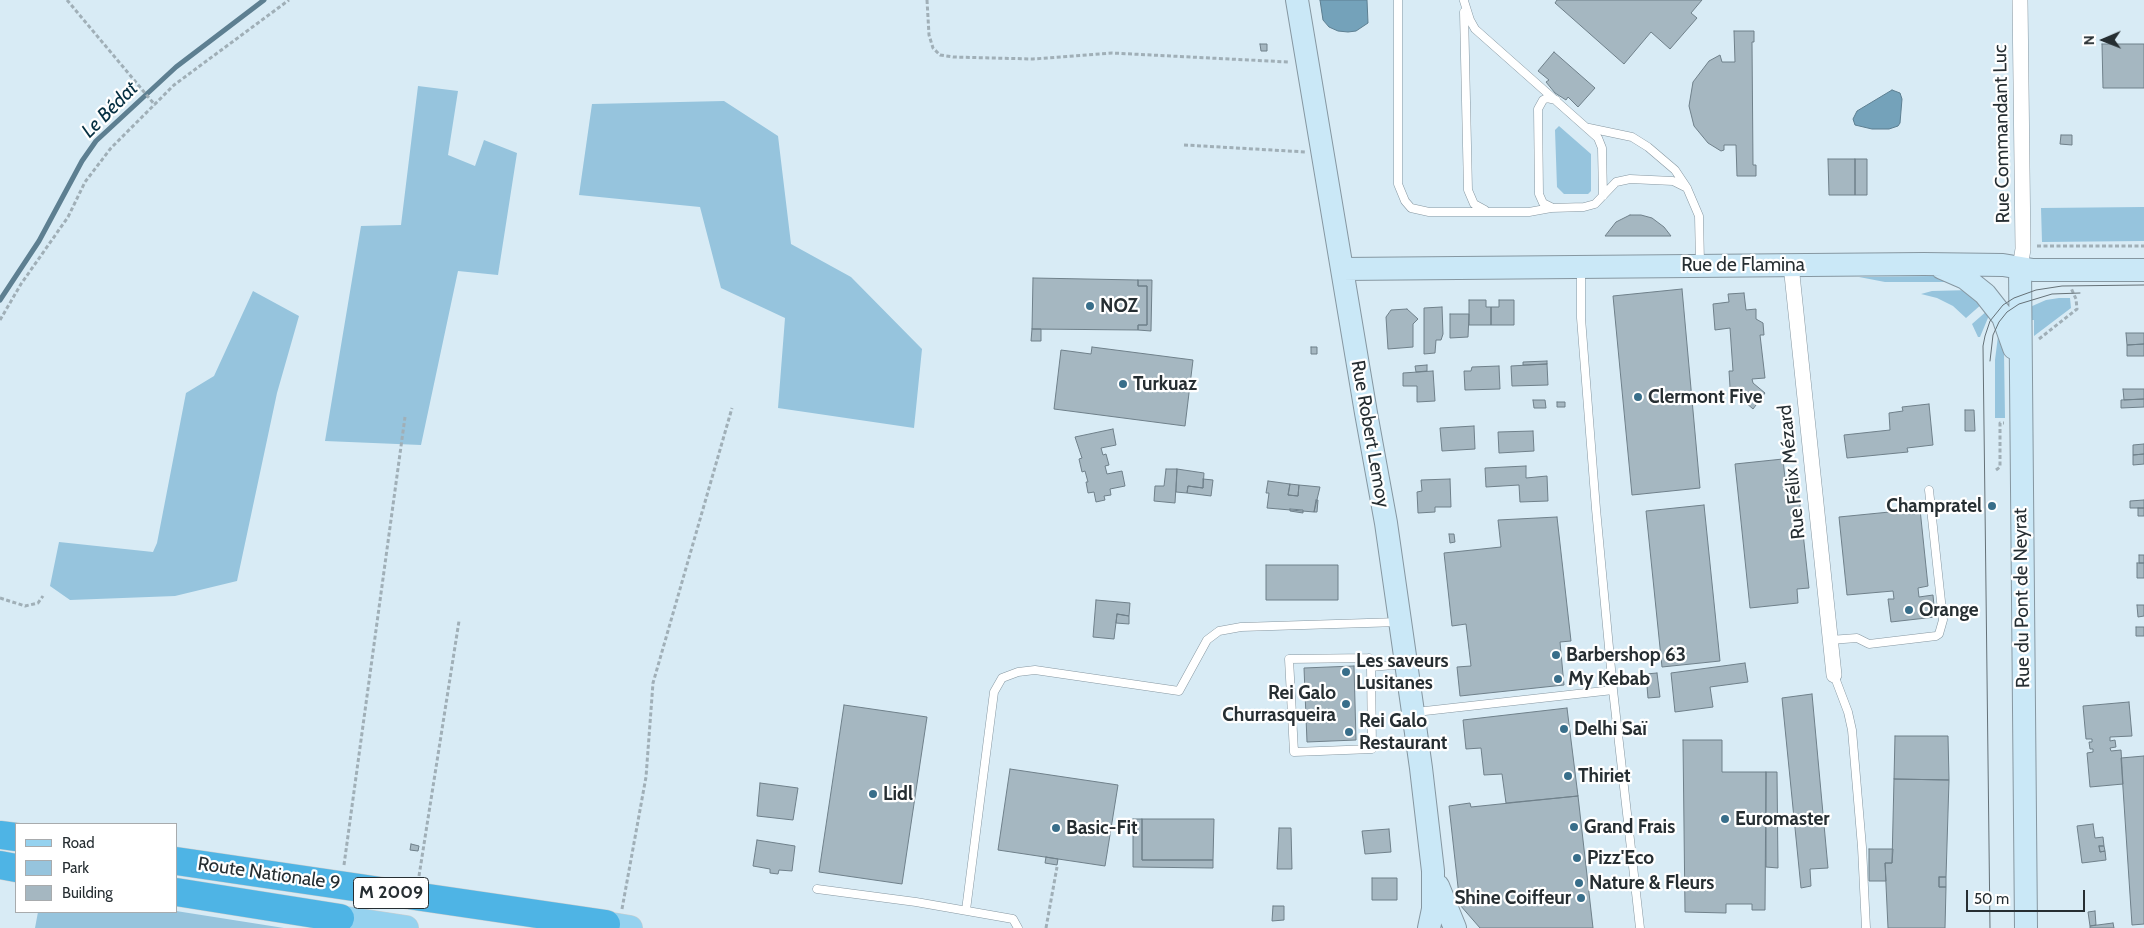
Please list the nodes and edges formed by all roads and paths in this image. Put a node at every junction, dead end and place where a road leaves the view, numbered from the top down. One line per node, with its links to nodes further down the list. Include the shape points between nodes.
1 (67, 0): 10 (path)
2 (289, 0): 10 (path, via 174,85)
3 (927, 0): 8 (path, via 933,48 940,55 952,57 1033,59 1112,53)
4 (1297, 0): 8 (street, Rue Robert Lemoy)
5 (1398, 0): 17 (lane, via 1398,184 1401,194 1411,208 1419,211)
6 (1464, 0): 9 (lane, via 1475,29); 17 (lane, via 1468,190 1474,204)
7 (2020, 0): 19 (street, Rue Commandant Luc)
8 (1306, 61): 13 (street, Rue Robert Lemoy)
9 (1558, 101): 11 (lane); 16 (lane, via 1551,98 1542,100 1538,108 1539,194 1543,203)
10 (155, 104): 27 (path, via 122,135 97,165)
11 (1589, 128): 14 (lane, via 1640,141 1675,170); 15 (lane, via 1601,142)
12 (1184, 145): 13 (path)
13 (1322, 152): 24 (street, Rue Robert Lemoy)
14 (1687, 188): 15 (lane, via 1673,181 1630,178 1616,182); 22 (lane, via 1699,216)
15 (1603, 196): 16 (lane, via 1590,206)
16 (1551, 208): 17 (lane, via 1529,212)
17 (1489, 212)
18 (2144, 246): 19 (path, via 2036,246)
19 (2021, 259): 21 (street, Rue de Flamina, via 2003,265); 25 (street, Rue de Flamina, via 2033,270); 29 (street, Rue du Pont de Neyrat)
20 (1791, 264): 21 (street, Rue de Flamina); 22 (street, Rue de Flamina); 39 (street, Rue Félix Mézard)
21 (1924, 264): 29 (street, via 1966,278 1985,294 2003,317)
22 (1700, 265): 23 (street, Rue de Flamina)
23 (1582, 266): 24 (street, Rue de Flamina); 43 (lane, via 1585,383)
24 (1342, 269): 38 (street, Rue Robert Lemoy)
25 (2070, 270): 26 (street, Rue de Flamina); 28 (path, via 2070,286 2077,309 2039,338)
26 (2144, 270)
27 (0, 320)
28 (2039, 348)
29 (2020, 366): 66 (street, Rue du Pont de Neyrat)
30 (732, 408): 58 (path, via 653,682 646,777)
31 (405, 417): 52 (path)
32 (2005, 423): 33 (path, via 2000,423 2000,466)
33 (1996, 470)
34 (1929, 490): 39 (lane, via 1943,620 1939,634 1869,644 1857,638)
35 (43, 596): 36 (path, via 38,603 26,606)
36 (0, 598)
37 (459, 621): 55 (path)
38 (1400, 622): 40 (street, Rue Robert Lemoy); 56 (lane, via 1241,627 1219,631 1207,640 1179,691 1035,670 1002,678 994,692)
39 (1830, 640): 42 (street, Rue Félix Mézard)
40 (1406, 664): 41 (lane); 44 (street, Rue Robert Lemoy)
41 (1371, 667): 41 (lane, via 1368,658 1289,659 1294,752 1372,749)
42 (1834, 674): 65 (lane, via 1852,730)
43 (1612, 690): 44 (lane); 64 (lane)
44 (1412, 712): 51 (street, Rue Robert Lemoy)
45 (0, 835): 46 (highway)
46 (15, 837)
47 (178, 861): 52 (highway, Route Nationale 9 / M 2009)
48 (0, 865): 50 (highway)
49 (1057, 867): 61 (path)
50 (15, 868)
51 (1433, 871): 62 (street, Rue Robert Lemoy, via 1433,909); 63 (street, Rue Robert Lemoy)
52 (341, 885): 55 (highway, Route Nationale 9 / M 2009)
53 (817, 889): 56 (lane)
54 (178, 892): 57 (highway, M 2009)
55 (415, 896): 58 (highway, Route Nationale 9 / M 2009)
56 (966, 910): 60 (lane, via 1013,919)
57 (340, 918): 59 (main road, M 2009)
58 (618, 926)
59 (406, 928)
60 (1018, 928)
61 (1046, 928)
62 (1429, 928)
63 (1455, 928)
64 (1640, 928)
65 (1866, 928)
66 (2026, 928)

